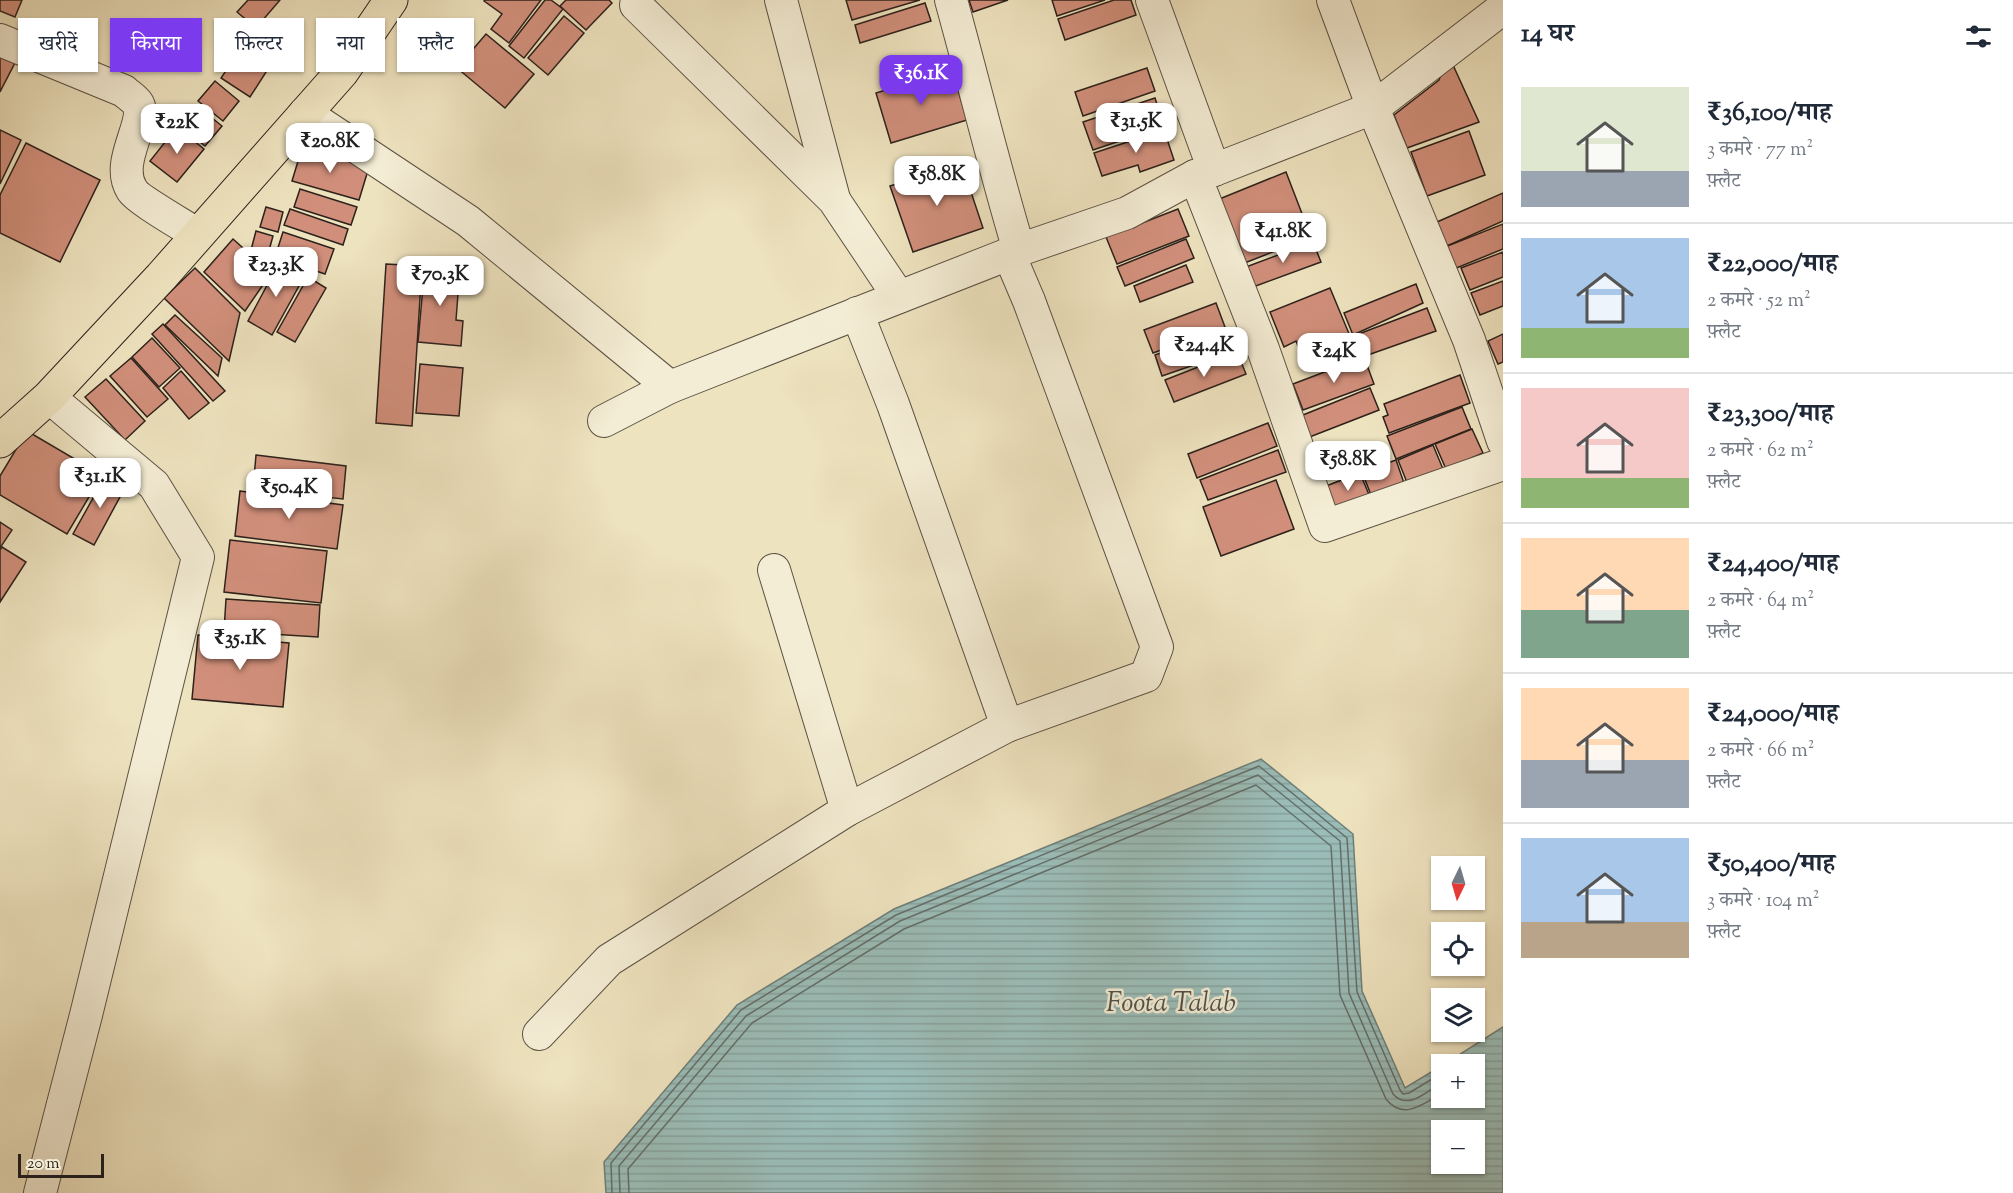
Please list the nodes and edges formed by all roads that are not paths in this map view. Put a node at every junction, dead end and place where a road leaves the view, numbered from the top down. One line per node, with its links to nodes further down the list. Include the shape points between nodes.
1 (391, 0): 10 (main road, via 342,72)
2 (781, 0): 12 (street)
3 (951, 0): 14 (street)
4 (1152, 0): 11 (street)
5 (1333, 0): 9 (street)
6 (636, 5): 12 (street)
7 (1503, 8): 9 (street)
8 (0, 40): 13 (street, via 124,91 136,101 140,113 126,169 133,193)
9 (1373, 108): 11 (street); 21 (street, via 1468,340)
10 (305, 113): 13 (main road); 17 (street, via 468,221)
11 (1204, 173): 14 (street, via 1127,213); 22 (street, via 1325,525)
12 (834, 200): 15 (street)
13 (198, 235): 18 (main road)
14 (1014, 252): 15 (street); 24 (street, via 1157,647 1146,676)
15 (899, 297): 16 (street)
16 (857, 313): 17 (street); 24 (street)
17 (670, 387): 19 (street)
18 (49, 397): 20 (main road); 27 (street, via 154,485 198,557)
19 (604, 421)
20 (0, 441)
21 (1503, 441)
22 (1503, 464)
23 (774, 570): 25 (street)
24 (1007, 726): 25 (street)
25 (847, 810): 26 (street, via 609,960)
26 (539, 1034)
27 (40, 1193)

